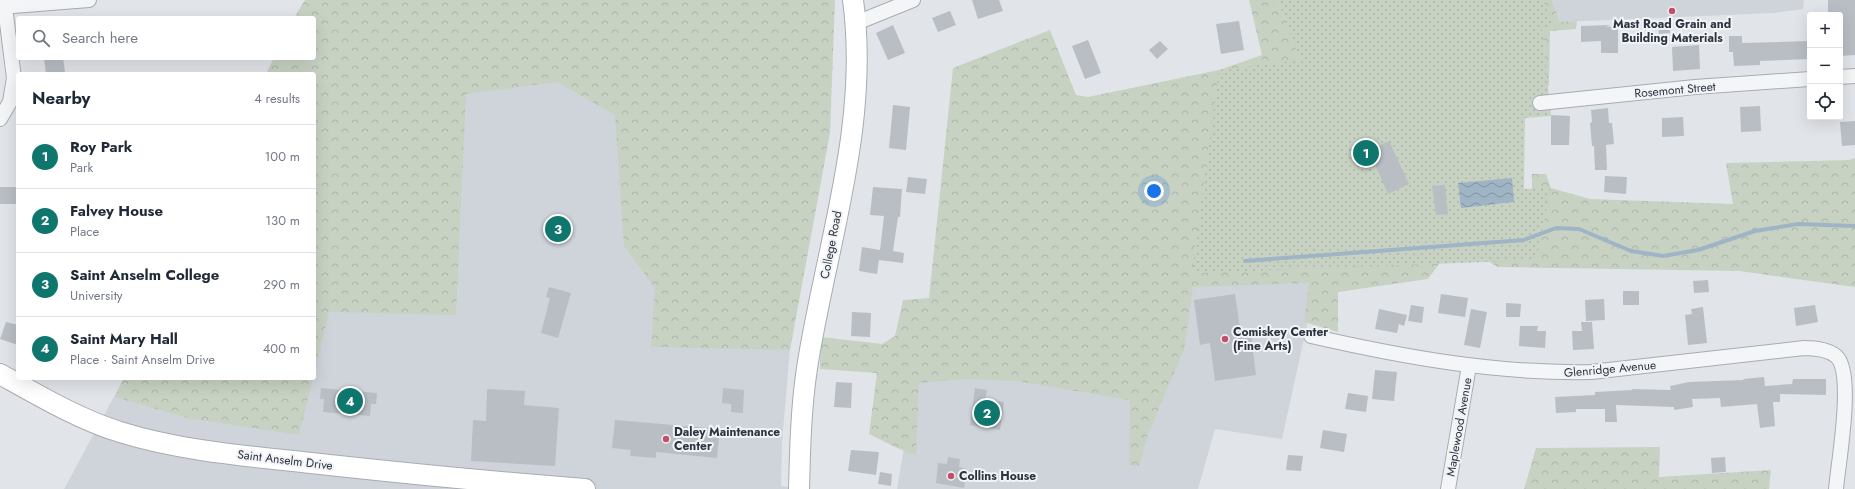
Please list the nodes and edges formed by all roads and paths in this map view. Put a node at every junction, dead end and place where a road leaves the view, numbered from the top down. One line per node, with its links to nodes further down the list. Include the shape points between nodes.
1 (89, 0): 4 (street)
2 (853, 0): 5 (street, College Road)
3 (913, 0): 5 (street)
4 (3, 7): 10 (street, via 14,78 10,102)
5 (856, 23): 16 (street, College Road, via 856,98 843,188 807,369)
6 (1855, 76): 7 (street)
7 (1843, 77)
8 (1807, 79): 9 (street, Rosemont Street, via 1695,87)
9 (1540, 104)
10 (0, 119)
11 (1311, 336): 12 (street, Glenridge Avenue)
12 (1469, 366): 14 (street, Glenridge Avenue, via 1526,372 1591,372 1816,348 1837,357 1845,376); 17 (street, Maplewood Avenue)
13 (0, 374): 15 (street, Saint Anselm Drive, via 93,422 118,432 166,444 343,467)
14 (1850, 403): 18 (street, Glenridge Avenue)
15 (577, 489)
16 (799, 489)
17 (1448, 489)
18 (1836, 489)

